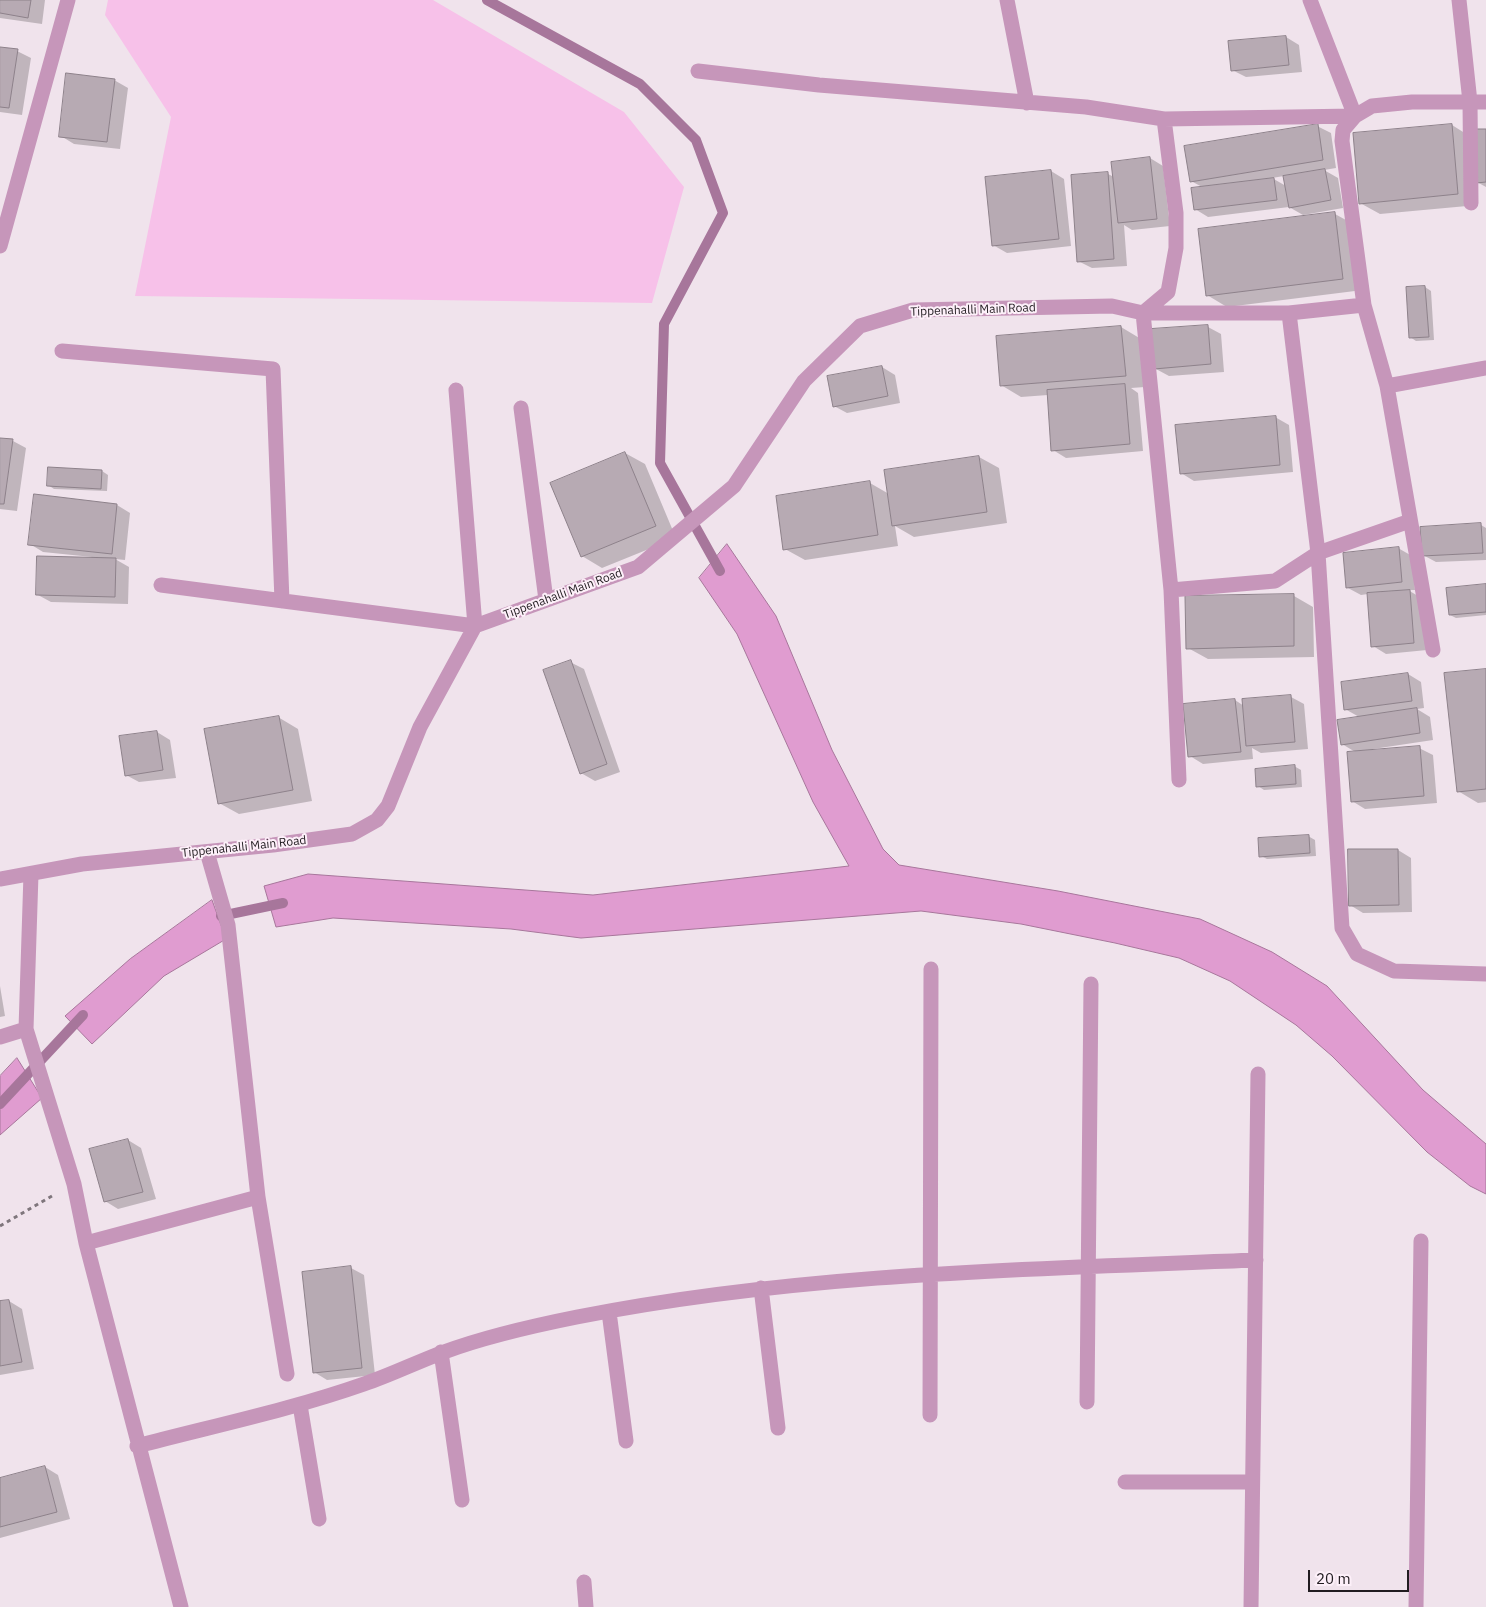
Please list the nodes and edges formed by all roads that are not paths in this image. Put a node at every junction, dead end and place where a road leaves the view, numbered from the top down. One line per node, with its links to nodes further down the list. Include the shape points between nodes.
1 (68, 0): 12 (street)
2 (1007, 0): 8 (street)
3 (1310, 0): 9 (street)
4 (1459, 0): 6 (street)
5 (698, 71): 8 (street)
6 (1470, 102): 7 (street); 9 (street, via 1372,106); 11 (street)
7 (1486, 102)
8 (1026, 103): 10 (street, via 1086,107)
9 (1354, 116): 10 (street); 13 (street, via 1343,130 1342,142)
10 (1164, 119): 14 (street, via 1176,213 1176,248 1168,292)
11 (1471, 202)
12 (0, 246)
13 (1364, 306): 15 (street, Tippenahalli Main Road); 18 (street)
14 (1143, 313): 15 (street, Tippenahalli Main Road); 24 (street); 25 (street, Tippenahalli Main Road, via 1112,306 913,310 860,326 804,381 734,486 638,567)
15 (1289, 313): 22 (street)
16 (62, 351): 26 (street, via 273,369)
17 (1486, 368): 18 (street)
18 (1387, 386): 21 (street)
19 (456, 390): 27 (street)
20 (521, 408): 25 (street)
21 (1410, 521): 22 (street); 28 (street)
22 (1318, 553): 24 (street, via 1275,581); 34 (street, via 1342,928 1357,954 1394,971)
23 (161, 585): 26 (street)
24 (1171, 590): 29 (street)
25 (546, 600): 27 (street, Tippenahalli Main Road)
26 (282, 601): 27 (street)
27 (475, 626): 30 (street, Tippenahalli Main Road, via 420,727 388,806 377,820 352,834)
28 (1433, 650)
29 (1179, 780)
30 (207, 852): 31 (street, Tippenahalli Main Road, via 82,864); 39 (street, via 226,920)
31 (31, 874): 32 (street, Tippenahalli Main Road); 36 (street)
32 (0, 879)
33 (931, 969): 44 (street)
34 (1486, 974)
35 (1091, 984): 43 (street)
36 (28, 1034): 37 (street); 41 (street, via 74,1184)
37 (0, 1037)
38 (1258, 1074): 42 (street)
39 (258, 1197): 41 (street); 48 (street)
40 (1421, 1241): 63 (street)
41 (86, 1243): 54 (street)
42 (1256, 1260): 43 (street); 56 (street)
43 (1087, 1266): 44 (street); 49 (street)
44 (931, 1274): 45 (street); 51 (street)
45 (761, 1288): 46 (street); 52 (street)
46 (609, 1312): 47 (street, via 490,1337); 53 (street)
47 (442, 1352): 50 (street, via 364,1384); 57 (street)
48 (287, 1374)
49 (1087, 1402)
50 (300, 1405): 54 (street); 58 (street)
51 (930, 1415)
52 (778, 1428)
53 (626, 1440)
54 (137, 1446): 60 (street)
55 (1125, 1482): 56 (street)
56 (1252, 1482): 62 (street)
57 (462, 1500)
58 (319, 1519)
59 (584, 1582): 61 (street)
60 (182, 1607)
61 (586, 1607)
62 (1251, 1607)
63 (1416, 1607)

